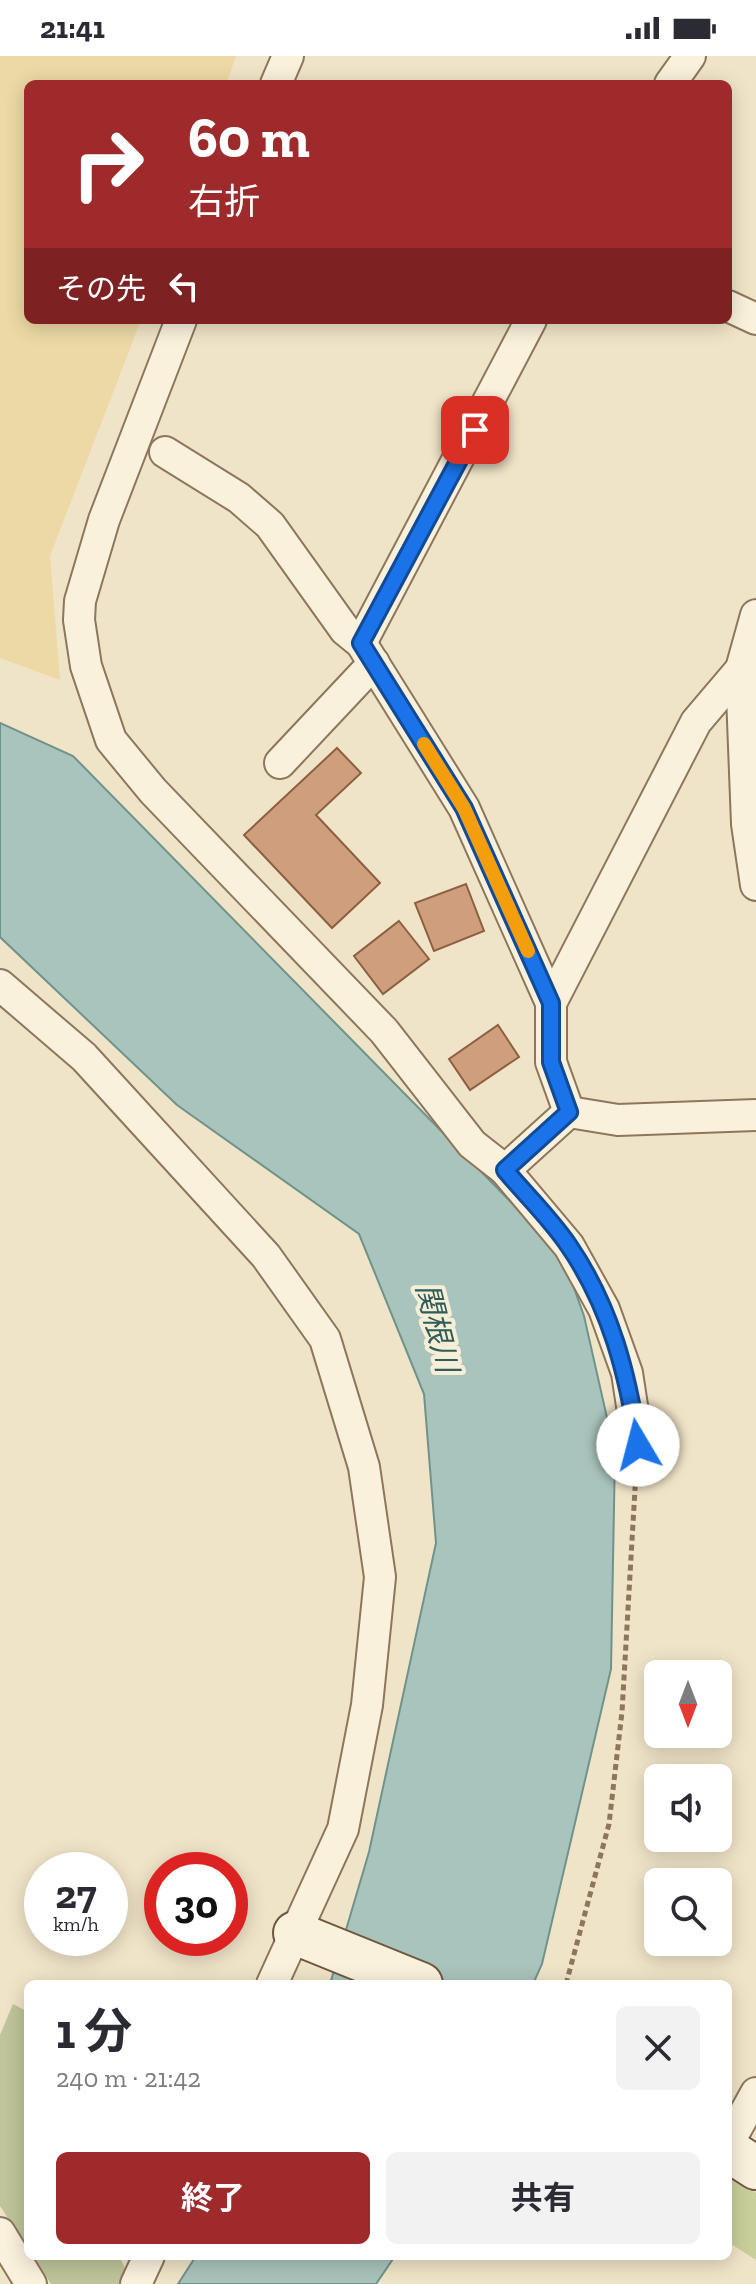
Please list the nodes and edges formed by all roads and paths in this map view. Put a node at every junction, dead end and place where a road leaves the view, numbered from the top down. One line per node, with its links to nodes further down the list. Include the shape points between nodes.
1 (288, 56): 3 (street)
2 (690, 56): 4 (street)
3 (278, 80)
4 (673, 80)
5 (732, 308): 6 (street)
6 (756, 319)
7 (179, 324): 19 (street, via 104,520 80,601 86,666 111,740 153,791 384,1031 472,1144)
8 (529, 324): 11 (street)
9 (165, 452): 11 (street, via 239,498 270,525 345,630)
10 (756, 615): 12 (street)
11 (368, 653): 13 (street); 16 (street, via 464,808)
12 (741, 669): 14 (street, via 747,824); 16 (street, via 696,722)
13 (280, 763)
14 (756, 885)
15 (0, 985): 21 (street, via 84,1057 266,1256 325,1339 364,1467 380,1577 367,1705 343,1829)
16 (551, 1003): 17 (street, via 551,1062)
17 (569, 1112): 18 (street, via 618,1120); 19 (street)
18 (756, 1115)
19 (505, 1170): 20 (street, via 569,1246 604,1309 627,1373)
20 (638, 1445): 24 (path, via 622,1712 609,1824)
21 (307, 1938): 22 (street); 23 (street)
22 (275, 1980)
23 (411, 1980)
24 (567, 1980)
25 (756, 2093): 26 (street)
26 (732, 2137)
27 (732, 2153): 28 (street)
28 (756, 2168)
29 (0, 2233): 31 (street)
30 (147, 2260): 32 (street)
31 (31, 2284)
32 (136, 2284)

